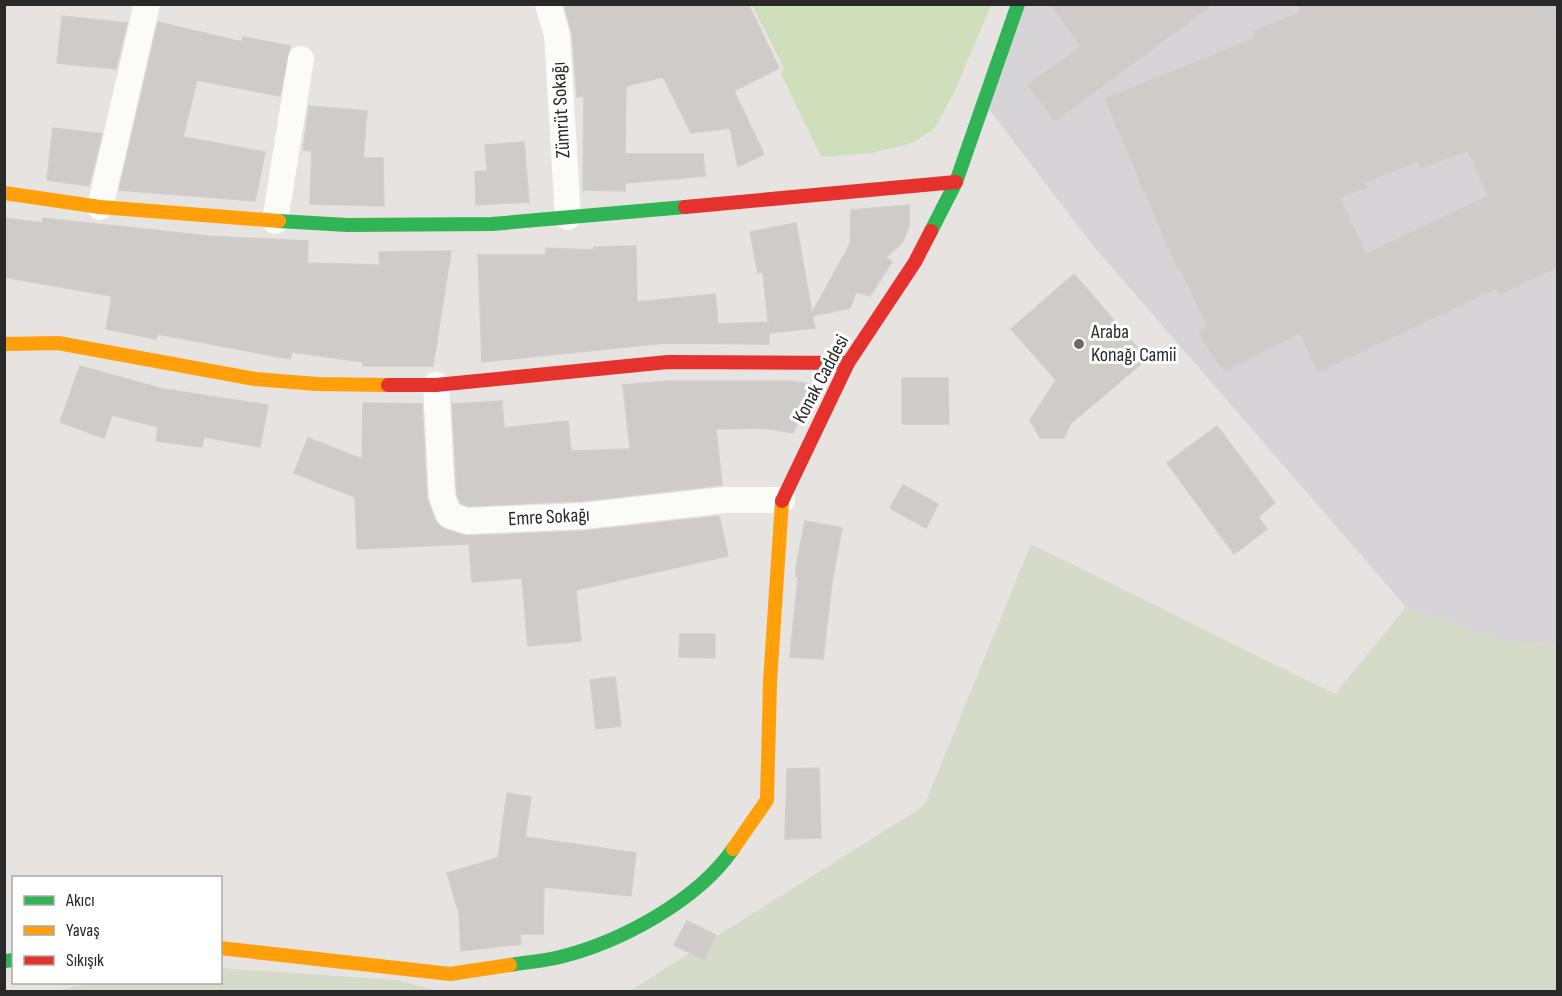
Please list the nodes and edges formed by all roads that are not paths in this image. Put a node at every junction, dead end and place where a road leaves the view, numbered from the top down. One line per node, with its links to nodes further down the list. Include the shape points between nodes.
1 (147, 4): 7 (street)
2 (548, 4): 8 (street, Zümrüt Sokağı, via 556,35)
3 (1018, 4): 5 (street, Konak Caddesi)
4 (301, 59): 9 (street)
5 (956, 182): 8 (street); 11 (street, Konak Caddesi, via 915,262)
6 (4, 193): 7 (street)
7 (100, 207): 9 (street)
8 (567, 217): 9 (street, via 492,224 346,225)
9 (275, 221)
10 (4, 344): 12 (street, via 58,343 255,379)
11 (848, 363): 12 (street, via 668,362); 13 (street, Konak Caddesi)
12 (436, 385): 13 (street, Emre Sokağı, via 442,498 448,515 466,521 584,516 725,500)
13 (782, 500): 14 (street, Konak Caddesi, via 767,800 718,871 674,907 610,939 561,957 450,974)
14 (222, 948)

